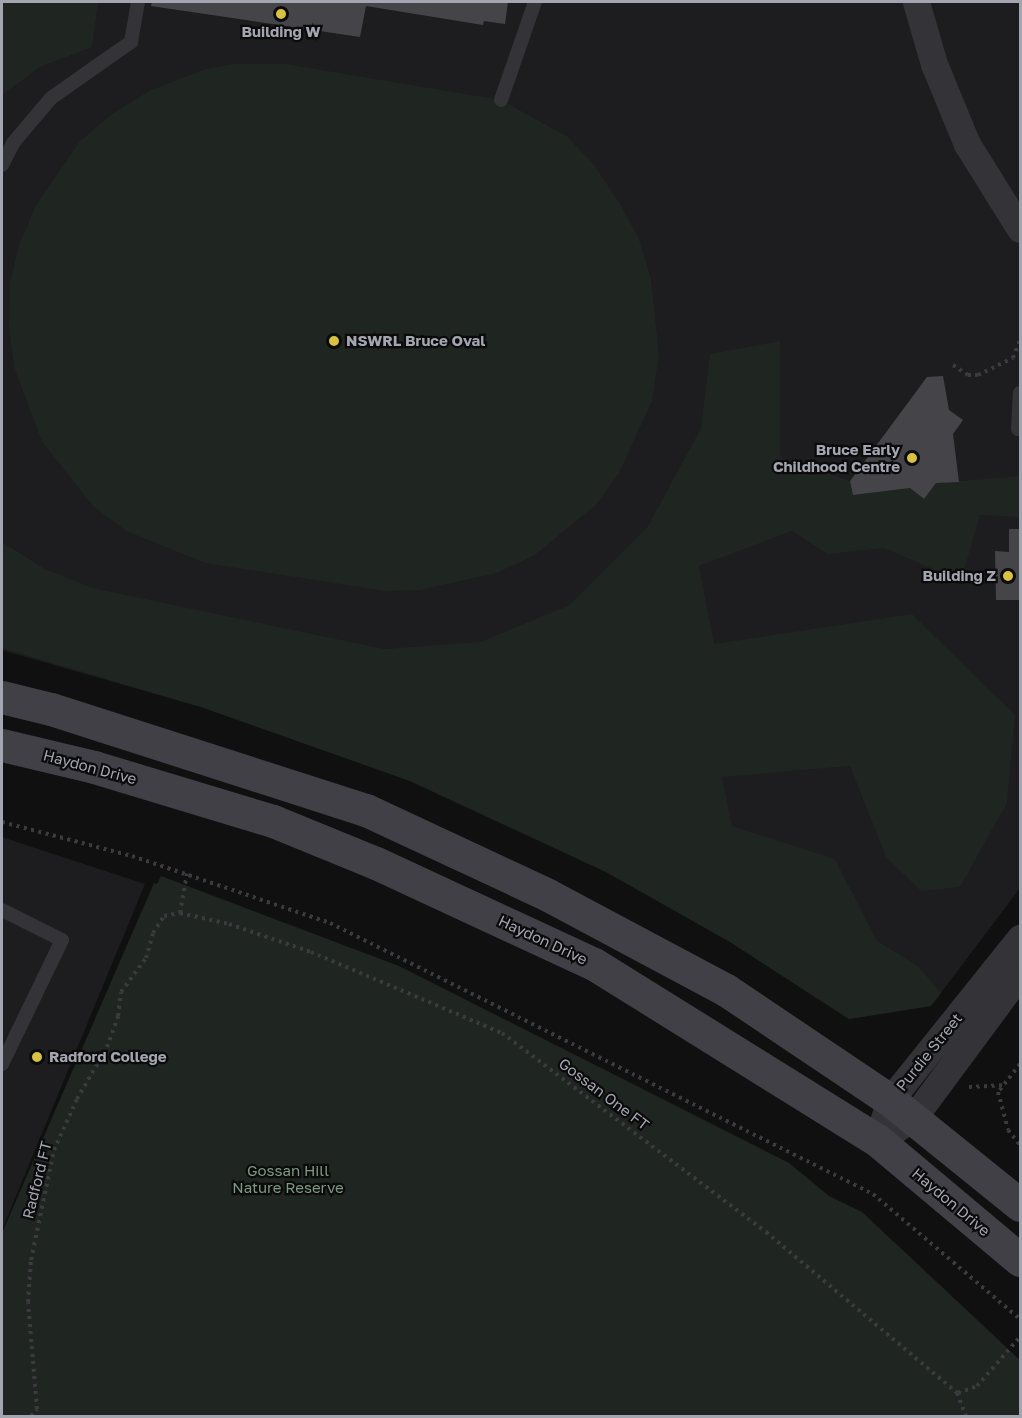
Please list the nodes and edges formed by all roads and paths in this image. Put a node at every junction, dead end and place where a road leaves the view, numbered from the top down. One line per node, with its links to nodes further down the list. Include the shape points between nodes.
1 (138, 2): 5 (lane, via 131,42 51,98 13,143)
2 (535, 2): 4 (lane)
3 (916, 2): 6 (street, via 934,64 967,144)
4 (501, 100)
5 (2, 165)
6 (1020, 229)
7 (1020, 340): 8 (path, via 1013,358 978,375 968,375)
8 (953, 365)
9 (1020, 393): 10 (lane)
10 (1018, 429)
11 (2, 697): 23 (main road, via 51,709 366,810 548,896 726,990)
12 (2, 745): 24 (main road, Haydon Drive, via 94,767 273,821 376,862 594,963)
13 (2, 822): 14 (path)
14 (187, 874): 16 (path); 28 (path, via 330,923 873,1194)
15 (2, 910): 19 (lane, via 62,940)
16 (180, 913): 30 (path, Gossan One FT, via 229,924 310,952 502,1033 766,1232); 31 (path, Radford FT, via 164,916 153,933 146,958 121,992 118,1016 107,1047 54,1150 31,1260 28,1302 37,1409)
17 (1020, 938): 23 (street, Purdie Street)
18 (1020, 974): 23 (street, Purdie Street)
19 (2, 1064)
20 (1020, 1064): 21 (path)
21 (1002, 1085): 22 (path); 25 (path, via 1000,1109 1008,1130)
22 (962, 1087)
23 (902, 1109): 24 (street, Purdie Street); 26 (main road)
24 (877, 1140): 27 (main road, Haydon Drive)
25 (1020, 1145)
26 (1020, 1205)
27 (1020, 1260)
28 (1020, 1319)
29 (1020, 1337): 30 (path, via 977,1386)
30 (957, 1393): 32 (path)
31 (31, 1416)
32 (966, 1416)

